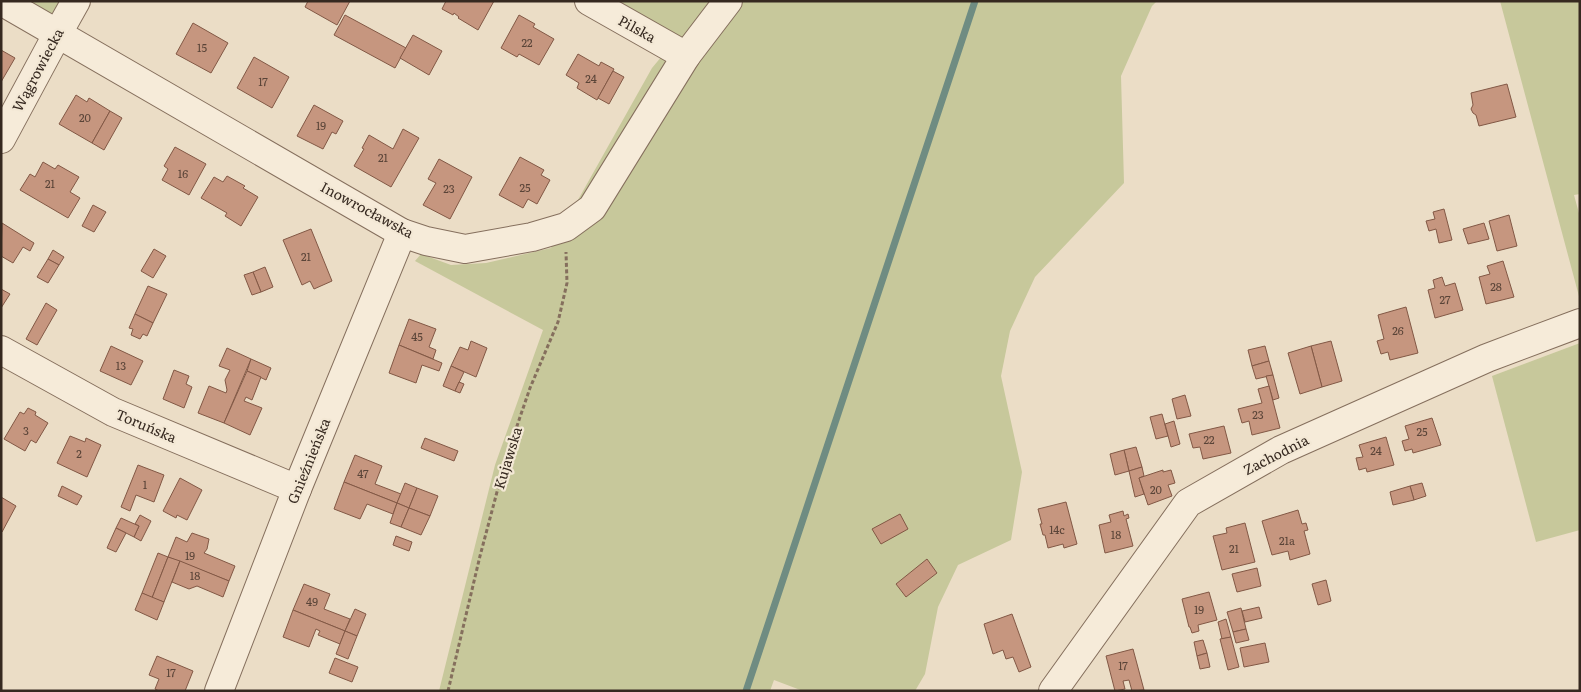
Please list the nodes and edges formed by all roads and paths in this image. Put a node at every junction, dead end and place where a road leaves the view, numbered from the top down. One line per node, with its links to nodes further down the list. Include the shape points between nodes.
1 (1, 1): 5 (street, Inowrocławska)
2 (76, 1): 5 (street, Wągrowiecka)
3 (589, 1): 6 (street, Pilska)
4 (728, 1): 6 (street)
5 (58, 33): 7 (street, Wągrowiecka); 9 (street, Inowrocławska)
6 (686, 56): 8 (street, Inowrocławska, via 592,208)
7 (1, 140)
8 (566, 227): 9 (street, Inowrocławska, via 532,237 465,249); 14 (path, Kujawska, via 567,283 558,322 530,388 506,458)
9 (402, 232): 12 (street, Gnieźnieńska)
10 (1580, 323): 15 (street, Zachodnia, via 1487,358 1281,450 1188,503)
11 (1, 350): 12 (street, Toruńska, via 113,412)
12 (297, 489): 13 (street, Gnieźnieńska)
13 (218, 691)
14 (448, 691)
15 (1053, 691)

